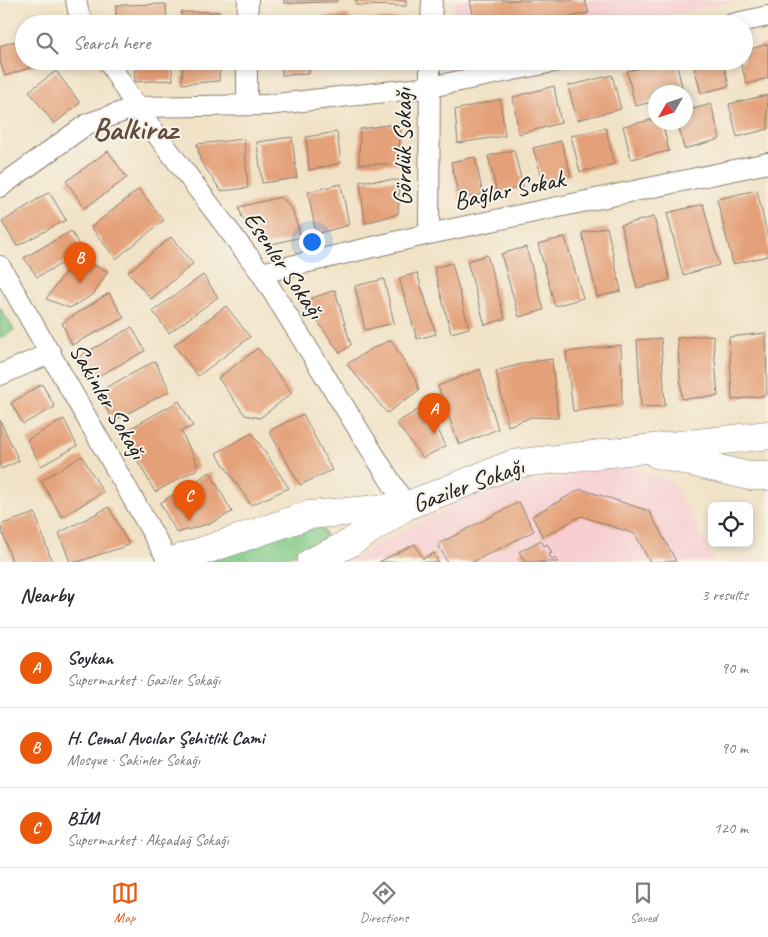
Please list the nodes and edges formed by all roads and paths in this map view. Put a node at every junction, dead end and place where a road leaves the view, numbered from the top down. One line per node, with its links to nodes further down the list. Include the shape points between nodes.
1 (76, 0): 4 (street)
2 (248, 0): 5 (street)
3 (432, 0): 6 (street)
4 (79, 15)
5 (248, 15)
6 (431, 15)
7 (768, 16): 8 (street)
8 (753, 19)
9 (113, 70): 15 (street, Esenler Sokağı)
10 (247, 70): 14 (street)
11 (430, 70): 13 (street, Gördük Sokağı)
12 (514, 70): 13 (street)
13 (430, 87): 14 (street); 18 (street, Gördük Sokağı)
14 (247, 105): 15 (street)
15 (136, 107): 17 (street, via 87,124); 20 (street, Esenler Sokağı)
16 (768, 163): 18 (street, Bağlar Sokak)
17 (0, 187)
18 (429, 234): 20 (street, Bağlar Sokak)
19 (0, 266): 21 (street, Sakinler Sokağı)
20 (261, 273): 26 (street, Esenler Sokağı)
21 (51, 353): 22 (street); 27 (street, Sakinler Sokağı)
22 (0, 375)
23 (768, 435): 24 (street, Gaziler Sokağı)
24 (639, 449): 25 (street, Gaziler Sokağı, via 749,476); 26 (street, Gaziler Sokağı, via 514,464)
25 (768, 476)
26 (406, 506): 27 (street, via 308,515); 28 (street, Gaziler Sokağı, via 350,543)
27 (170, 562)
28 (311, 562)

